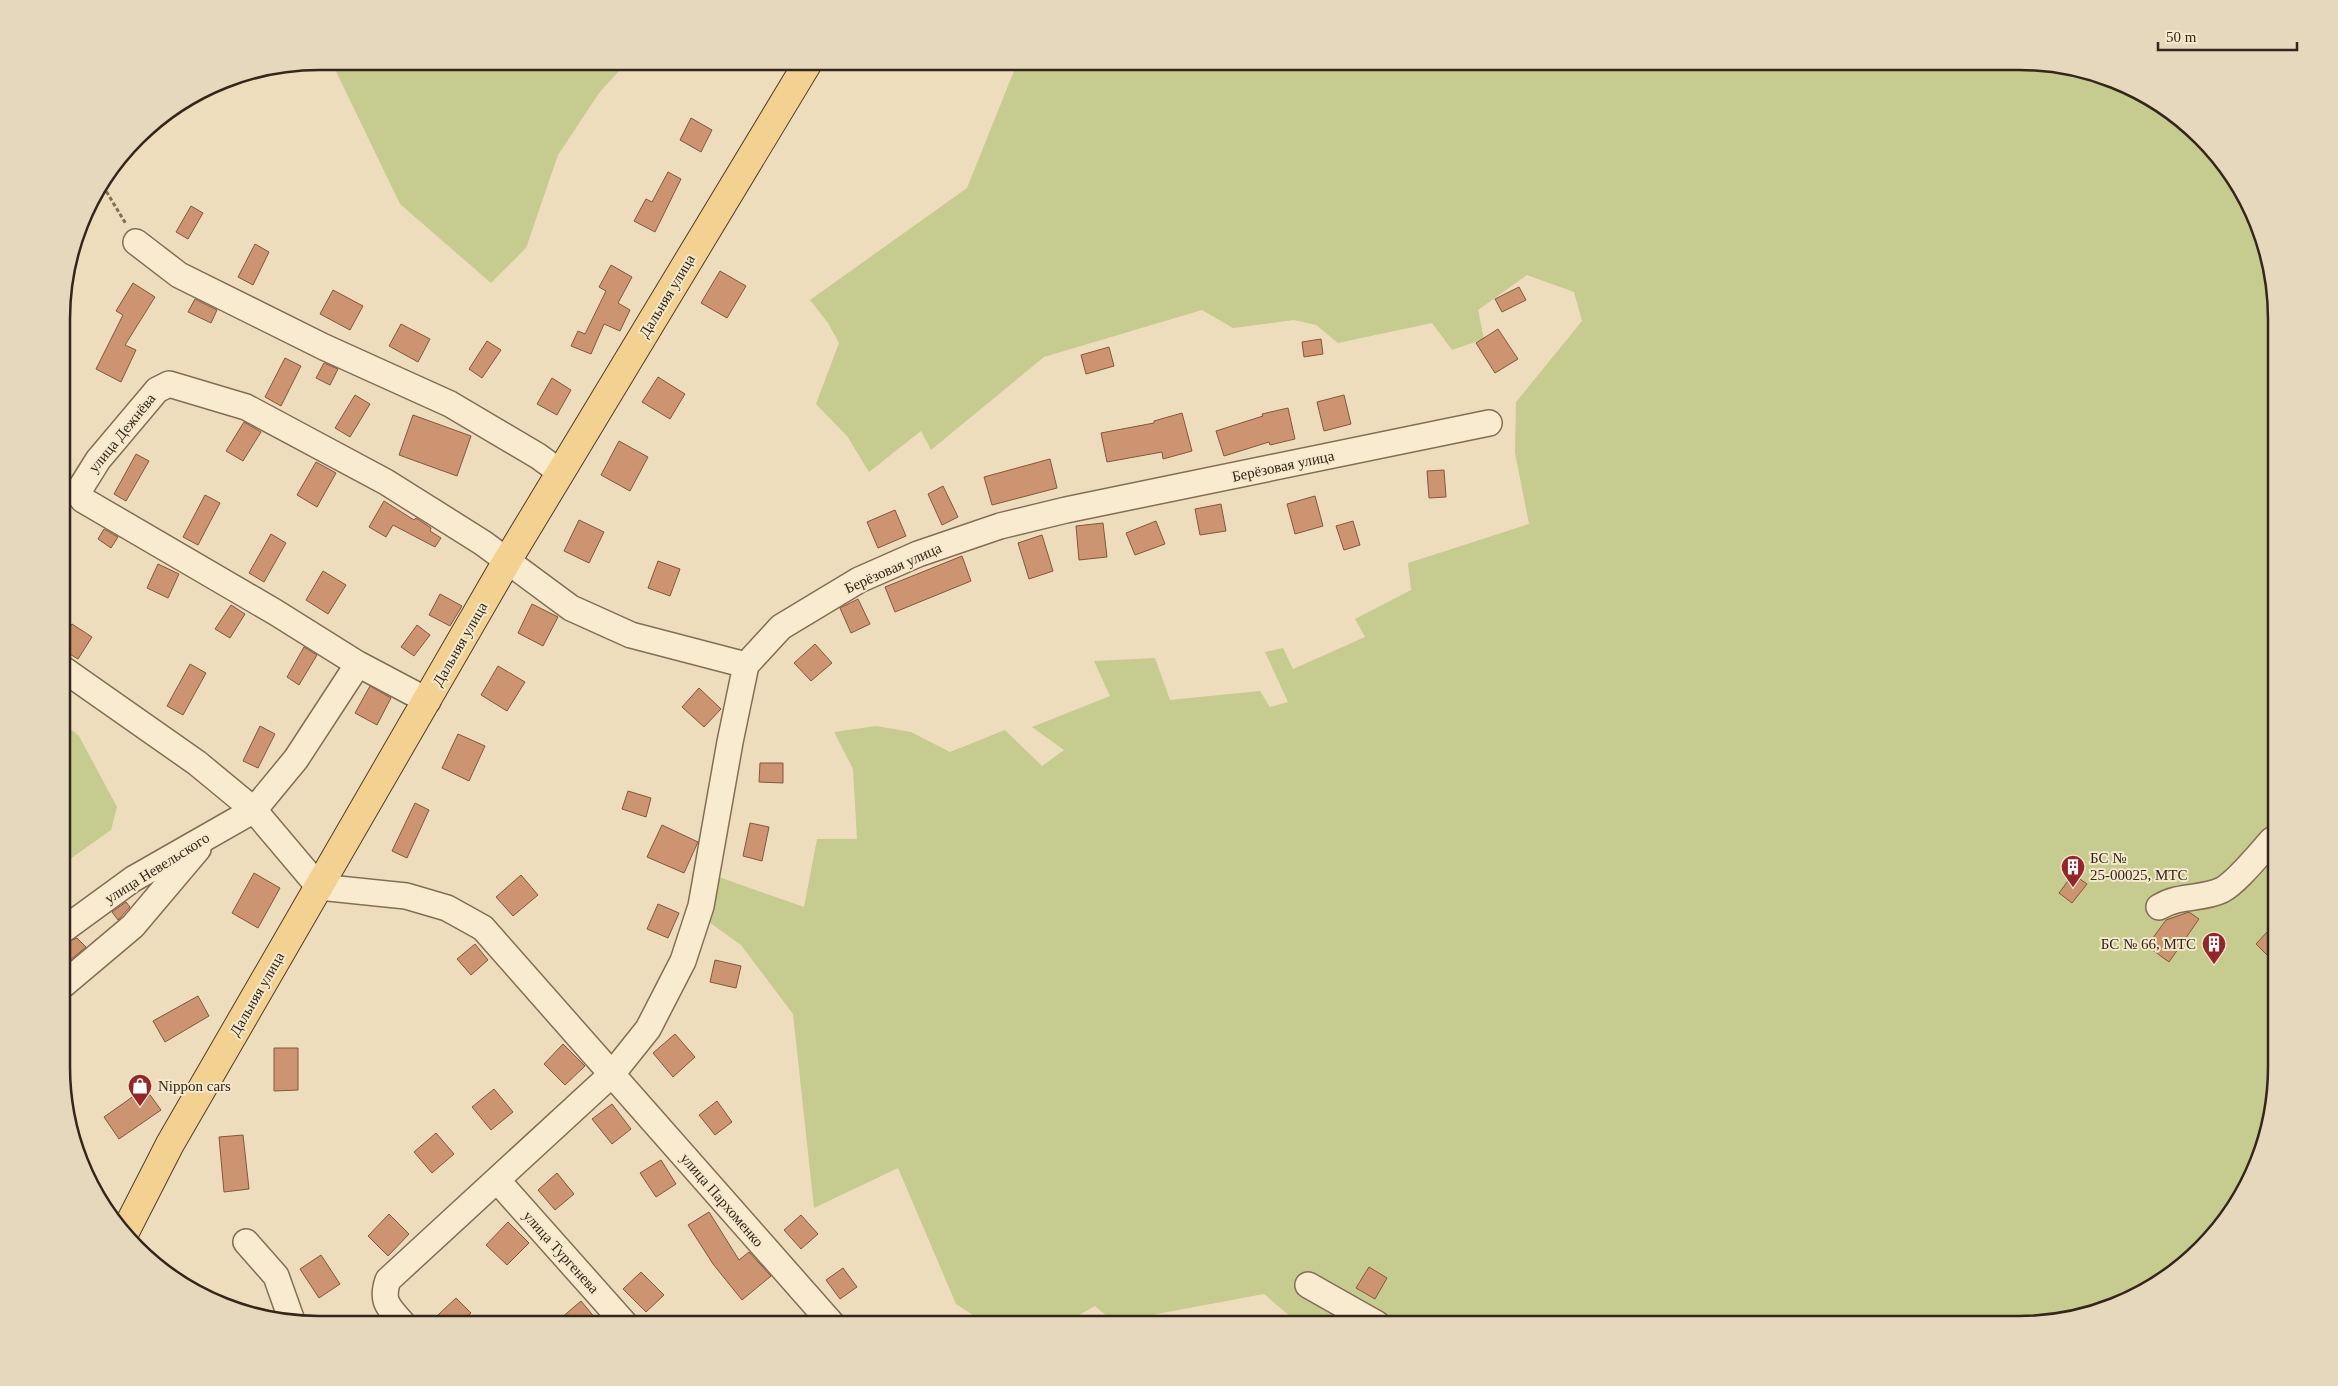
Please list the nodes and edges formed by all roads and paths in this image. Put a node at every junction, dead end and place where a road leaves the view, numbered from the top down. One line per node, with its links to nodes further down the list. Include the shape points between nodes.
1 (804, 70): 5 (main road, Дальняя улица)
2 (106, 191): 3 (path)
3 (136, 242): 5 (street, via 179,274 324,347 450,404 531,451)
4 (1489, 423): 9 (street, Берёзовая улица, via 1000,526 918,554 859,580 781,627)
5 (560, 472): 7 (main road, Дальняя улица)
6 (71, 501): 7 (street, улица Дежнёва, via 98,460 157,390 169,384 246,407 386,482); 8 (street, улица Дежнёва, via 83,500)
7 (507, 561): 9 (street, улица Дежнёва, via 571,608 632,634); 11 (main road, Дальняя улица)
8 (358, 664): 11 (street, улица Дежнёва); 12 (street, via 296,759)
9 (746, 665): 19 (street, via 698,915 683,961 648,1029)
10 (70, 673): 12 (street, via 197,763)
11 (428, 701): 15 (main road, Дальняя улица)
12 (254, 810): 13 (street, улица Невельского); 15 (street)
13 (209, 835): 17 (street, улица Невельского, via 133,879); 18 (street, via 133,926)
14 (2268, 844): 16 (street, via 2223,890 2171,900)
15 (319, 887): 19 (street, улица Пархоменко, via 406,896 448,908 483,928); 21 (main road, Дальняя улица, via 170,1144)
16 (2159, 907)
17 (70, 925)
18 (70, 979)
19 (612, 1074): 20 (street); 27 (street, улица Пархоменко)
20 (497, 1180): 25 (street, via 388,1280 384,1293 387,1306); 26 (street, улица Тургенева)
21 (128, 1226)
22 (246, 1242): 24 (street, via 276,1276)
23 (1308, 1285): 28 (street)
24 (290, 1314)
25 (396, 1316)
26 (618, 1316)
27 (825, 1316)
28 (1364, 1316)

